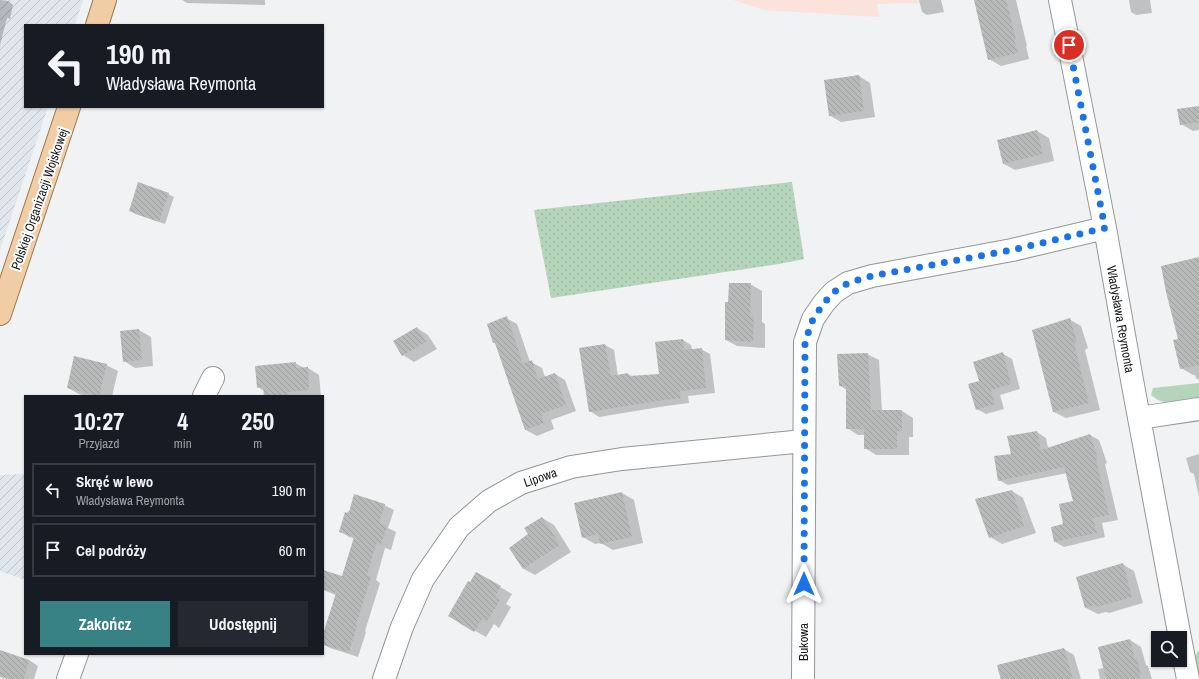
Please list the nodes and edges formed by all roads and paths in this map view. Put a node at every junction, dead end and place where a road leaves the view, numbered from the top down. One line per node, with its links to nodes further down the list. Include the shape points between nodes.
1 (105, 0): 3 (main road)
2 (1060, 0): 5 (street, Władysława Reymonta)
3 (97, 24)
4 (69, 108): 6 (main road, Polskiej Organizacji Wojskowej)
5 (1105, 228): 8 (street, Władysława Reymonta); 9 (street, Bukowa, via 1012,250 872,276 848,283 834,292 813,319 805,342)
6 (0, 314)
7 (1199, 409): 8 (street)
8 (1139, 418): 10 (street, Władysława Reymonta)
9 (804, 441): 14 (street, Lipowa, via 622,459 571,467 521,483 489,501 459,527 423,579 402,627); 15 (street, Bukowa)
10 (1179, 631)
11 (77, 655): 13 (street)
12 (1186, 667): 16 (street, Władysława Reymonta)
13 (68, 679)
14 (384, 679)
15 (803, 679)
16 (1188, 679)

